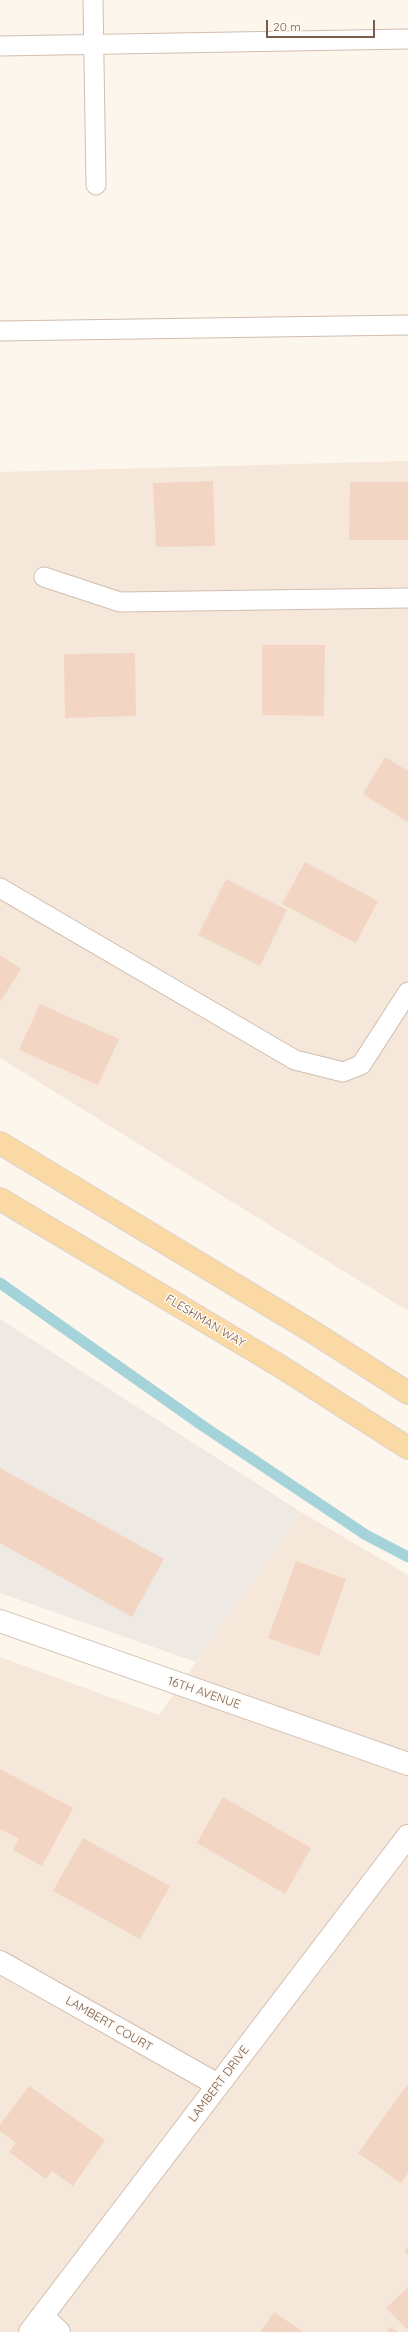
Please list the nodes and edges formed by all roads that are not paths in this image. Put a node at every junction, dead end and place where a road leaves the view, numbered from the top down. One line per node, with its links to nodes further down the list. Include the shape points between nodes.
1 (93, 0): 3 (lane)
2 (408, 39): 3 (lane)
3 (94, 45): 4 (lane); 5 (lane)
4 (0, 46)
5 (96, 185)
6 (408, 325): 7 (lane)
7 (0, 331)
8 (44, 577): 9 (lane, via 120,602)
9 (408, 598)
10 (0, 888): 11 (lane, via 295,1060 343,1072 361,1065)
11 (408, 992)
12 (0, 1143): 14 (main road, via 313,1332)
13 (0, 1198): 15 (main road, FLESHMAN WAY, via 280,1366)
14 (408, 1393)
15 (408, 1448)
16 (0, 1621): 17 (street, 16TH AVENUE)
17 (408, 1764)
18 (408, 1836): 20 (street, LAMBERT DRIVE)
19 (0, 1962): 20 (street, LAMBERT COURT)
20 (218, 2085): 21 (street, LAMBERT DRIVE)
21 (36, 2324): 22 (street)
22 (59, 2332)

